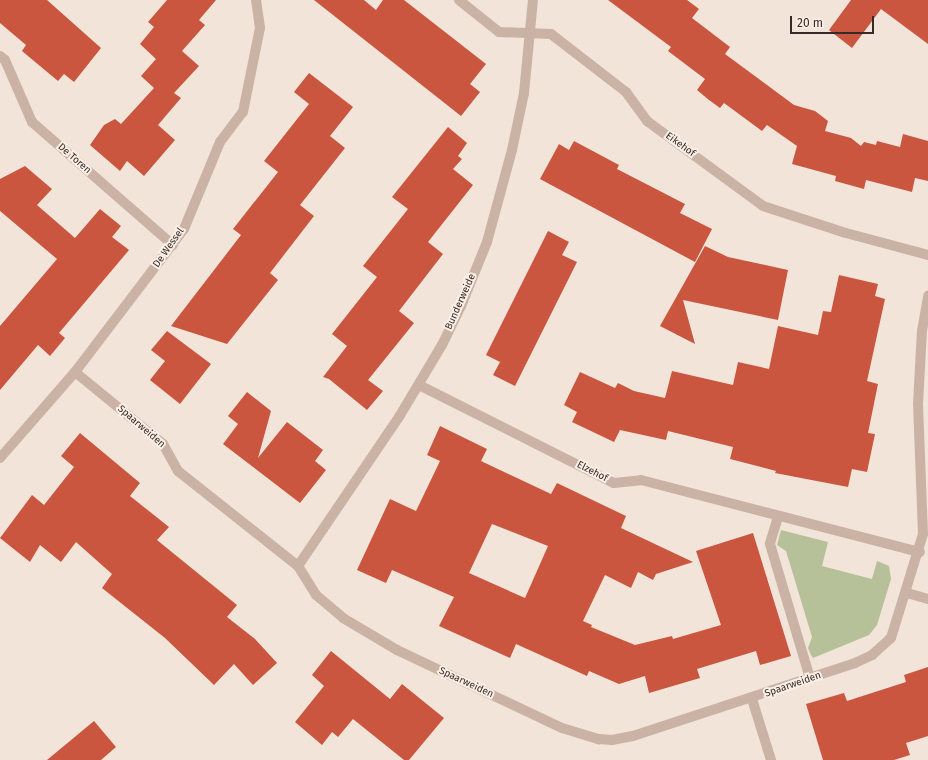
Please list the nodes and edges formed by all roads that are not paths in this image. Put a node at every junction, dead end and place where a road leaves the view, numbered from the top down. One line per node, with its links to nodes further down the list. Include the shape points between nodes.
1 (256, 0): 6 (street, De Wessel, via 260,28 243,112 220,142 184,229)
2 (459, 0): 4 (street, Eikehof, via 499,32)
3 (533, 0): 4 (street, Bunderweide)
4 (531, 32): 7 (street, Eikehof, via 550,34 626,92 647,121 763,206 846,233); 10 (street, Bunderweide, via 524,93 512,150 487,242 461,306)
5 (0, 56): 6 (street, De Toren, via 5,60 32,122)
6 (173, 245): 9 (street, De Wessel)
7 (928, 255)
8 (928, 296): 13 (street, Spaarweiden, via 922,331 918,404 924,516)
9 (75, 372): 11 (street, De Wessel); 14 (street, Spaarweiden, via 163,444 178,471)
10 (419, 385): 12 (street, Elzehof, via 614,483 641,480); 14 (street, Bunderweide)
11 (0, 458)
12 (778, 517): 13 (street, Elzehof); 17 (street, via 770,544)
13 (920, 552): 15 (street, Spaarweiden)
14 (298, 566): 18 (street, Spaarweiden, via 316,595 372,637 582,735 612,740 633,736)
15 (907, 593): 16 (street); 17 (street, Spaarweiden, via 891,638 884,646 856,664)
16 (928, 598)
17 (810, 678): 18 (street, Spaarweiden)
18 (752, 699): 19 (street)
19 (771, 760)

